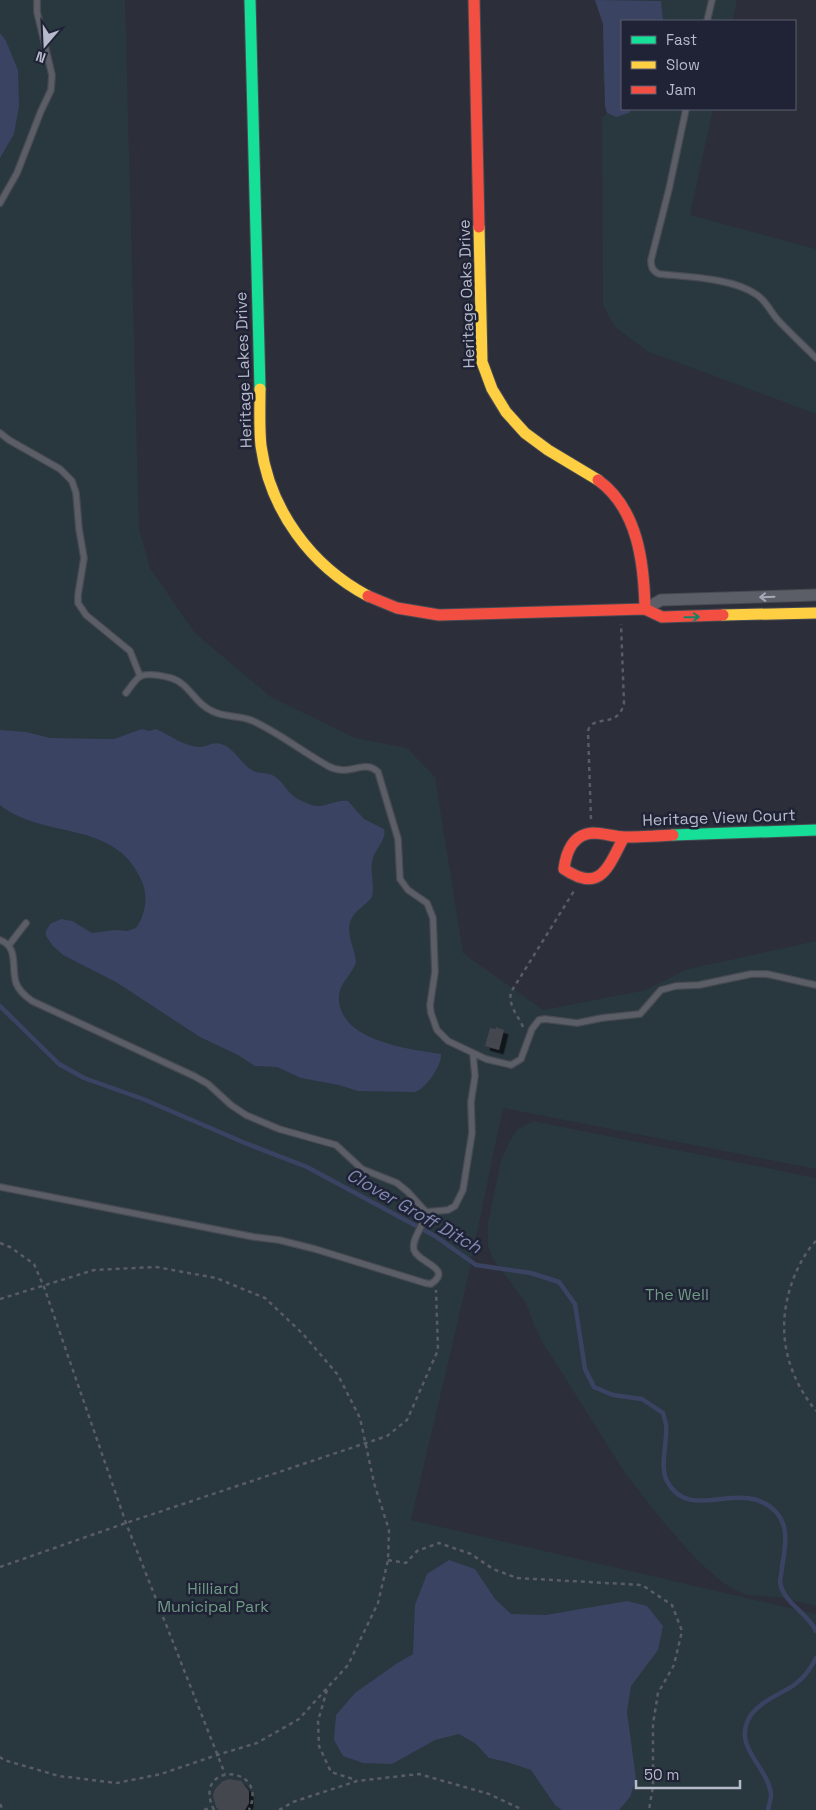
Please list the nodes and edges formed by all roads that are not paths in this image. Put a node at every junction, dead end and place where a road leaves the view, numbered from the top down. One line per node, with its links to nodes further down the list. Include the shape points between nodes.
1 (37, 0): 7 (lane, via 52,75 51,90 17,173)
2 (250, 0): 11 (street, Heritage Lakes Drive, via 260,445 274,498 291,529 314,557 338,577 382,603 399,608 439,615)
3 (474, 0): 11 (street, Heritage Oaks Drive, via 482,362 487,380 516,425 532,440 593,477 618,497 639,545)
4 (712, 0): 5 (lane)
5 (707, 20)
6 (686, 110): 8 (lane, via 651,267 659,274 698,277 751,291)
7 (0, 203)
8 (816, 358)
9 (0, 433): 13 (lane, via 60,469 72,481 84,558 78,603 86,615 130,651)
10 (816, 595): 11 (street, Heritage Lakes Drive, one-way to 11, via 661,600)
11 (645, 609): 12 (street, Heritage Lakes Drive, one-way to 12, via 662,617)
12 (816, 614)
13 (140, 676): 14 (lane); 21 (lane, via 177,680 211,711 251,720 335,769 352,770 366,766 378,772 398,839 400,879 408,890 427,903 433,918 435,972 431,1013 443,1036)
14 (126, 693)
15 (816, 830): 16 (street, Heritage View Court)
16 (624, 837): 16 (street, Heritage View Court, via 592,833 576,839 565,858 564,870 584,881 599,877)
17 (26, 922): 19 (lane)
18 (0, 940): 19 (lane)
19 (9, 945): 23 (lane, via 18,989 32,1001 202,1080 246,1115 279,1129 336,1145 362,1169 397,1183)
20 (816, 985): 21 (lane, via 767,974 751,974 699,985 676,986 661,990 640,1014 577,1023 539,1020 532,1029 521,1059 511,1065)
21 (473, 1054): 23 (lane, via 472,1133 463,1190 448,1210)
22 (0, 1187): 23 (lane, via 289,1242 431,1284 436,1280 438,1270 417,1256 414,1250)
23 (426, 1212)

